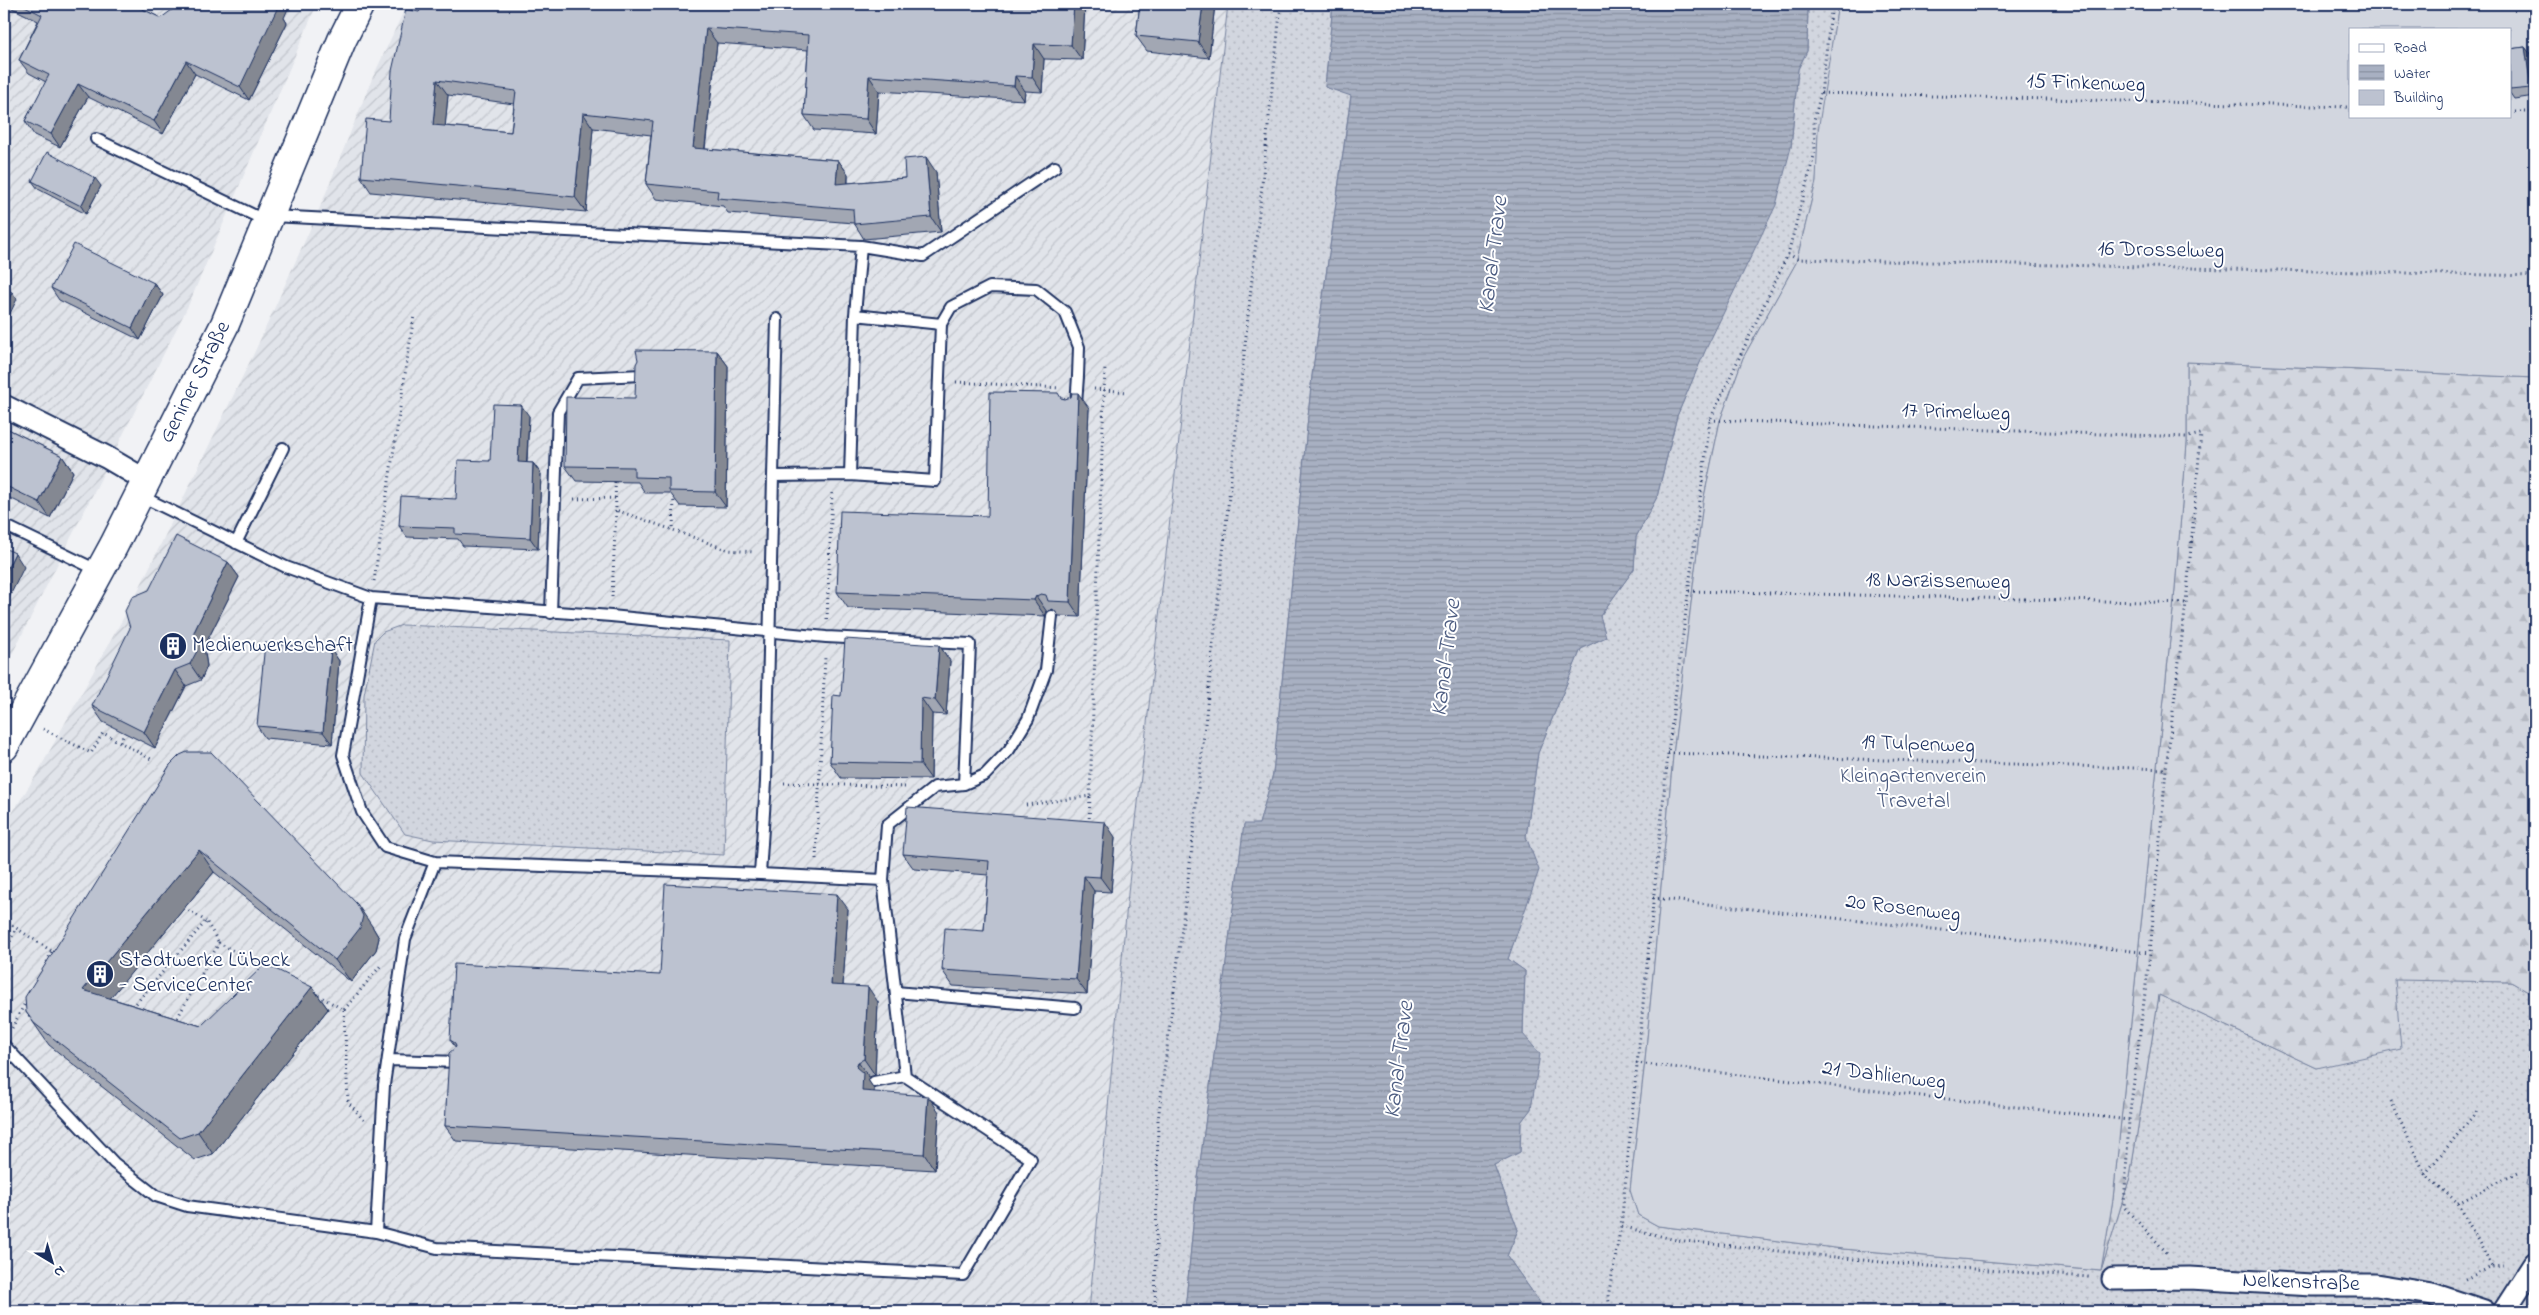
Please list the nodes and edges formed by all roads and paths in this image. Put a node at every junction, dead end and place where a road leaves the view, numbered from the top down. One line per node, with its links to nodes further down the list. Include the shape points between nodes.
1 (360, 4): 10 (main road, Geniner Straße)
2 (1280, 4): 111 (path, via 1192,847 1158,1120)
3 (1832, 4): 4 (path)
4 (1821, 93): 5 (path, 15 Finkenweg); 12 (path, via 1814,120 1815,152)
5 (2349, 107)
6 (2512, 112): 7 (path)
7 (2535, 112)
8 (96, 139): 10 (lane)
9 (1055, 167): 11 (lane, via 923,256)
10 (268, 219): 11 (lane); 33 (main road, Geniner Straße, via 225,324)
11 (861, 246): 15 (lane)
12 (1788, 254): 13 (path, 16 Drosselweg, via 1797,258); 27 (path)
13 (2535, 276)
14 (414, 315): 44 (path)
15 (855, 315): 17 (lane); 30 (lane)
16 (777, 319): 31 (lane)
17 (941, 324): 20 (lane); 26 (lane, bridge, via 951,307 990,287 1036,289 1066,312 1079,347)
18 (1105, 366): 23 (path)
19 (642, 375): 35 (lane, via 578,378 558,412)
20 (938, 381): 21 (path); 30 (lane, via 935,481)
21 (1065, 388)
22 (1084, 389): 23 (path)
23 (1104, 390): 24 (path); 62 (path)
24 (1128, 392)
25 (4, 406): 33 (street, via 106,458)
26 (1076, 408)
27 (1710, 420): 43 (path); 45 (path, 17 Primelweg, via 2187,437 2201,434)
28 (283, 448): 40 (lane)
29 (833, 475): 30 (lane); 31 (lane); 50 (path)
30 (850, 475)
31 (773, 476): 41 (lane)
32 (615, 482): 36 (path)
33 (143, 488): 40 (lane); 42 (main road, Geniner Straße)
34 (675, 493): 39 (path)
35 (555, 497): 36 (path); 46 (lane)
36 (616, 498): 37 (path)
37 (616, 510): 39 (path); 47 (path)
38 (4, 525): 42 (lane)
39 (673, 530): 41 (path, via 728,550)
40 (236, 543): 44 (lane, via 286,567)
41 (772, 553): 49 (lane)
42 (100, 571): 51 (main road, Geniner Straße)
43 (1689, 591): 45 (path, 18 Narzissenweg); 55 (path)
44 (371, 598): 46 (lane); 65 (lane, via 344,756 362,812 385,847)
45 (2186, 603): 57 (path)
46 (550, 613): 47 (lane)
47 (611, 616): 49 (lane)
48 (1052, 616): 59 (lane, via 1046,670 1028,719 1009,750 985,775)
49 (770, 630): 50 (lane); 58 (lane)
50 (826, 637): 59 (lane, via 970,644); 60 (path)
51 (20, 718): 53 (path, via 91,753 102,733); 54 (main road, Geniner Straße)
52 (125, 733): 53 (path)
53 (120, 742): 56 (path)
54 (4, 747)
55 (1668, 753): 57 (path, 19 Tulpenweg); 69 (path)
56 (151, 758)
57 (2166, 769): 77 (path)
58 (766, 782): 60 (path); 66 (lane)
59 (964, 784): 61 (lane)
60 (820, 785): 61 (path); 67 (path)
61 (935, 787): 68 (lane, via 886,825)
62 (1090, 796): 63 (path); 64 (path)
63 (1026, 805)
64 (1089, 827)
65 (435, 862): 66 (lane); 74 (lane)
66 (760, 874): 67 (lane)
67 (816, 876): 68 (lane)
68 (883, 880): 83 (lane)
69 (1653, 898): 77 (path, 20 Rosenweg); 94 (path)
70 (184, 908): 72 (path)
71 (4, 920): 73 (path)
72 (206, 921): 75 (path); 86 (path)
73 (16, 928): 76 (path); 78 (path)
74 (404, 939): 88 (path); 92 (lane)
75 (219, 943): 81 (path); 90 (path, via 174,1024)
76 (52, 952): 79 (path); 80 (path)
77 (2150, 953): 99 (path)
78 (4, 955)
79 (60, 956)
80 (44, 968)
81 (270, 971)
82 (312, 992): 88 (path)
83 (896, 992): 87 (lane); 95 (lane)
84 (30, 993): 91 (path)
85 (125, 1008): 86 (path)
86 (133, 1008): 89 (path)
87 (1075, 1008)
88 (344, 1010): 100 (path, via 348,1102 362,1119)
89 (141, 1011)
90 (181, 1025)
91 (6, 1040): 105 (lane, via 114,1163 156,1196 187,1206)
92 (388, 1060): 93 (lane); 100 (lane)
93 (460, 1062)
94 (1636, 1063): 99 (path, 21 Dahlienweg); 104 (path)
95 (905, 1076): 96 (lane); 105 (lane, via 1031,1159 963,1275 437,1248)
96 (874, 1082)
97 (2391, 1101): 102 (path)
98 (2477, 1111): 102 (path)
99 (2129, 1120): 108 (path, via 2124,1207)
100 (382, 1129): 105 (lane)
101 (2516, 1173): 103 (path)
102 (2425, 1174): 103 (path)
103 (2458, 1203): 107 (path)
104 (1621, 1226): 109 (path, via 1676,1240 1900,1264); 112 (path, via 1608,1297)
105 (376, 1232)
106 (2535, 1264): 107 (path); 114 (street)
107 (2492, 1267): 110 (path)
108 (2190, 1278): 109 (street, Nelkenstraße); 110 (street, Nelkenstraße, via 2376,1285)
109 (2113, 1279)
110 (2432, 1294): 113 (street, Nelkenstraße)
111 (1155, 1311)
112 (1611, 1311)
113 (2484, 1311)
114 (2504, 1311)

